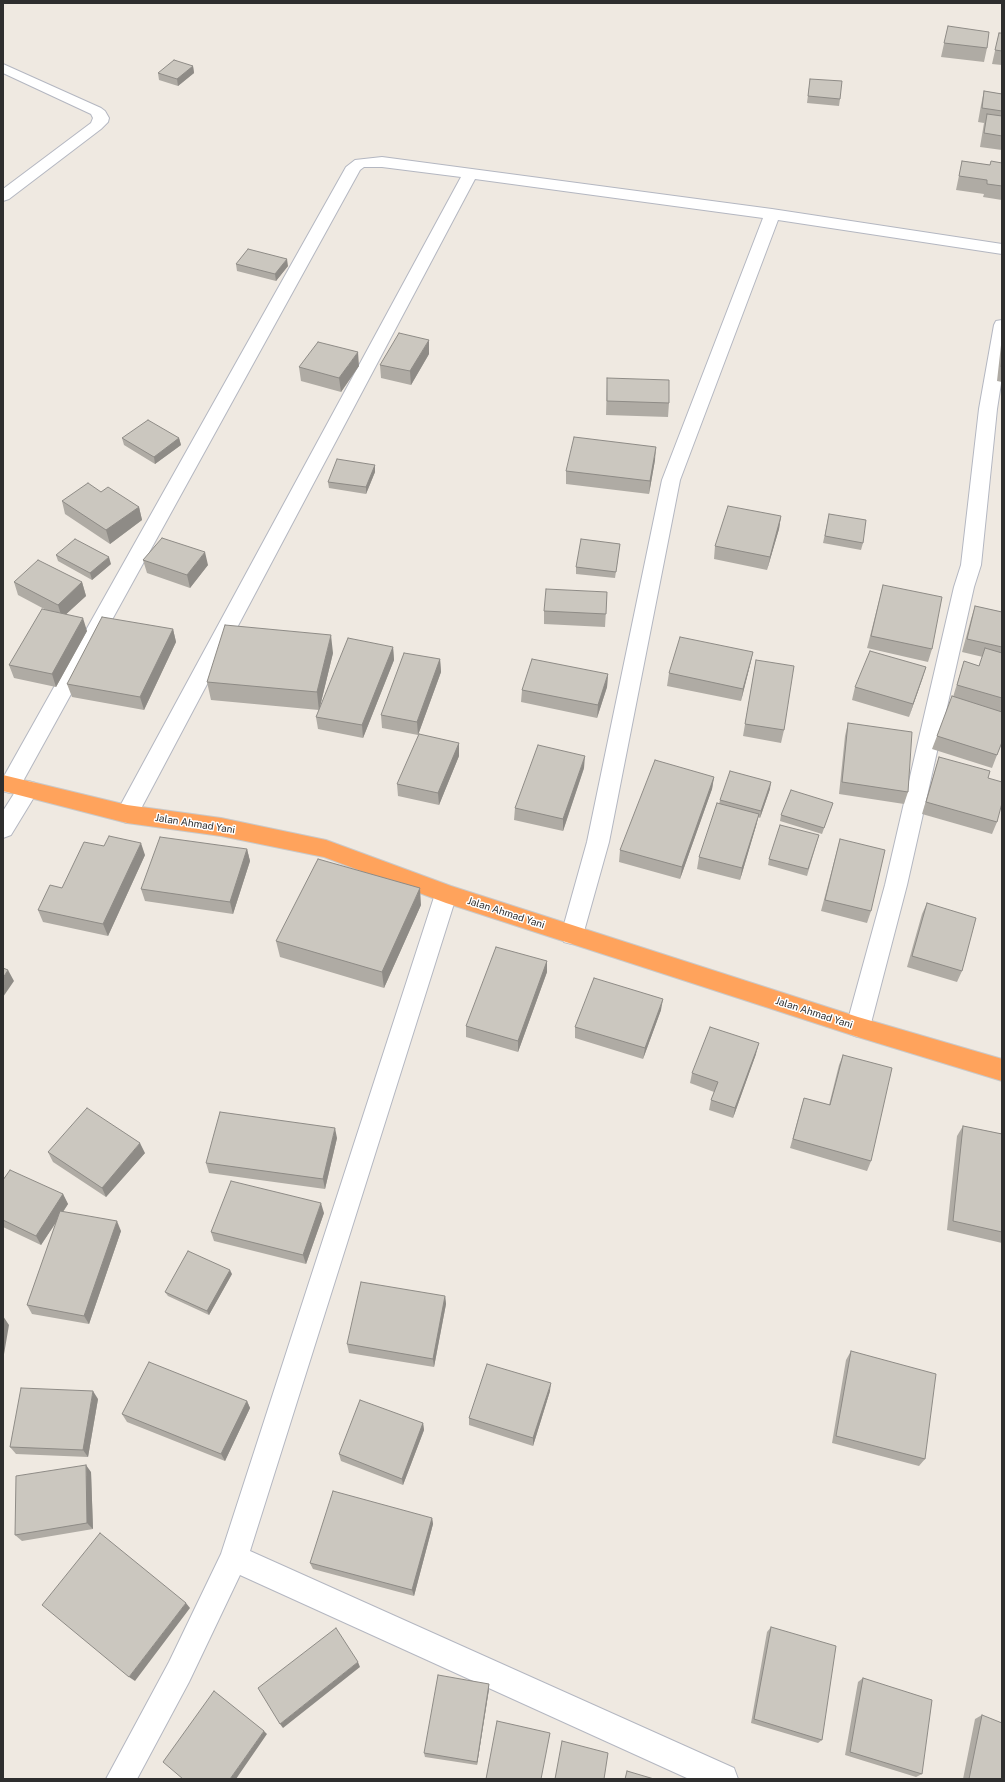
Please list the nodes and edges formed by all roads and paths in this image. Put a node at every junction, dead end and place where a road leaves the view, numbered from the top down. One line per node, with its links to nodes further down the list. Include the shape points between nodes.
1 (3, 68): 3 (street, via 96,111 101,118 96,126)
2 (470, 174): 4 (street); 7 (street, via 382,162 360,163 354,167); 8 (street)
3 (3, 196)
4 (772, 214): 5 (street); 11 (street, via 671,480 598,842)
5 (1002, 249)
6 (1002, 325): 12 (street, via 988,409 971,565 896,885)
7 (14, 786): 8 (highway, Jalan Ahmad Yani); 9 (street)
8 (127, 814): 10 (highway, Jalan Ahmad Yani, via 221,827 326,850)
9 (3, 829)
10 (446, 894): 11 (highway, Jalan Ahmad Yani); 14 (street)
11 (572, 935): 12 (highway, Jalan Ahmad Yani)
12 (858, 1027): 13 (highway, Jalan Ahmad Yani)
13 (1002, 1070)
14 (234, 1558): 15 (street, via 179,1672); 16 (street)
15 (121, 1779)
16 (723, 1779)

